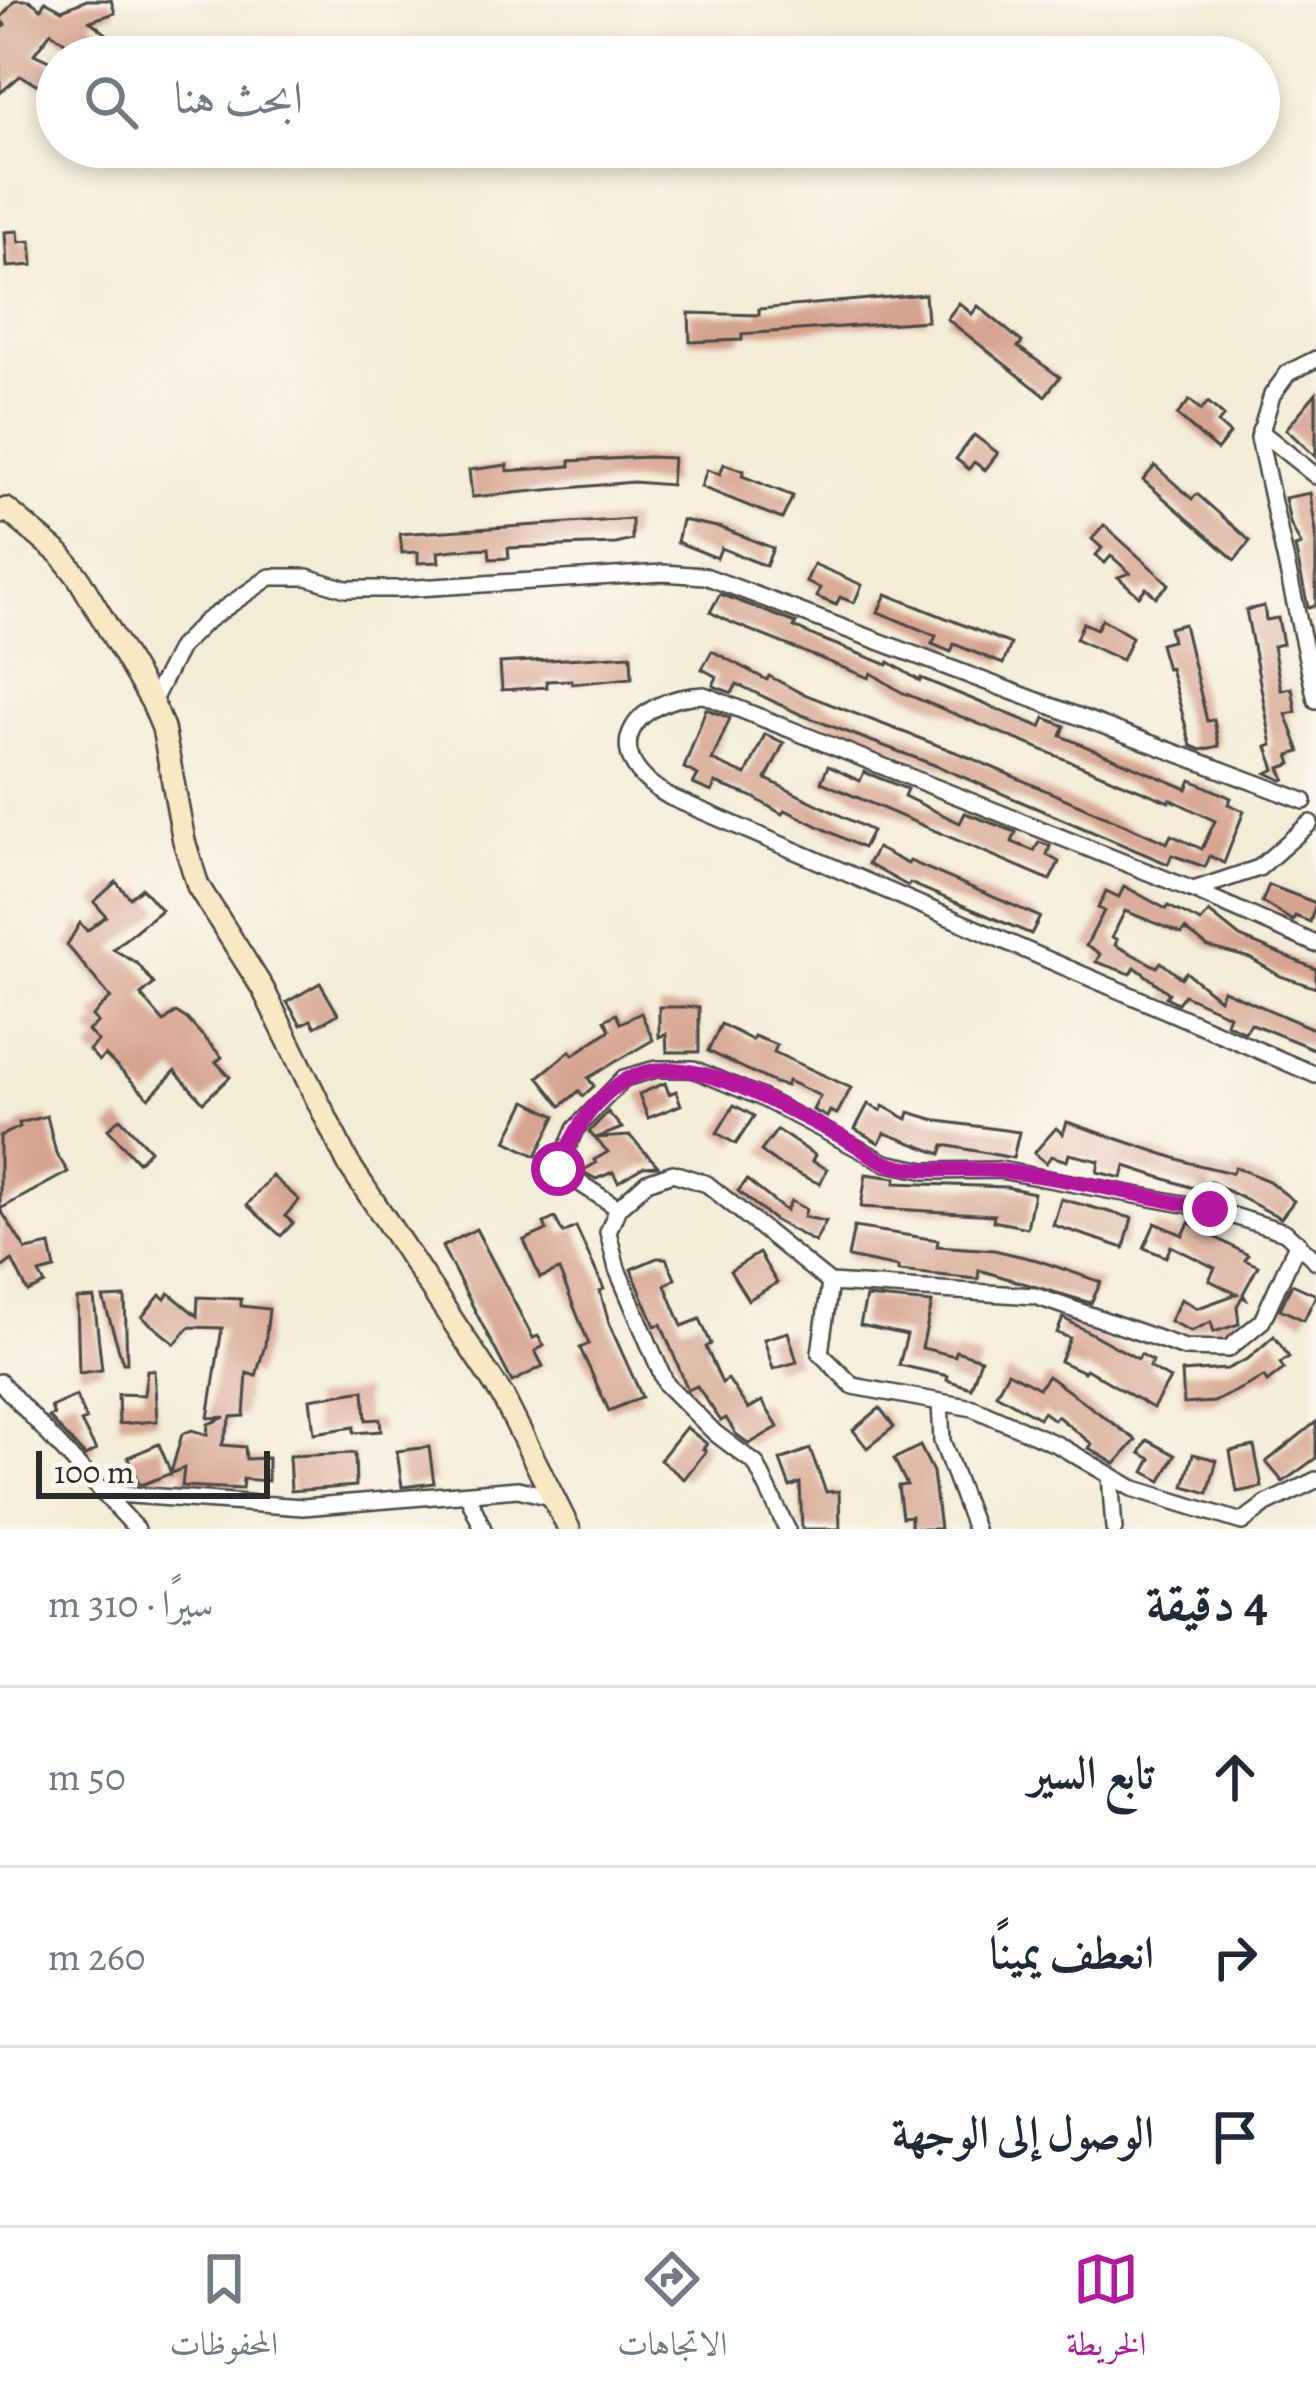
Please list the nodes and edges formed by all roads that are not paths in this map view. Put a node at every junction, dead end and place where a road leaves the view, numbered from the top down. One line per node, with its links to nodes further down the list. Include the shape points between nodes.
1 (1316, 359): 2 (street, via 1288,373)
2 (1261, 431): 3 (street); 5 (street)
3 (1316, 476)
4 (2, 507): 6 (main road, via 60,554)
5 (1316, 700)
6 (152, 702): 7 (street, via 180,647 270,577 401,589 705,576); 22 (main road, via 198,886 263,989 348,1163 502,1395)
7 (1310, 797): 8 (street, via 1303,815)
8 (1313, 824): 9 (street, via 1259,868)
9 (1192, 890): 10 (street); 11 (street, via 704,695 660,703 626,748 638,775 670,797)
10 (1316, 944)
11 (1316, 1075)
12 (618, 1208): 13 (street, via 558,1169 575,1129 624,1078 693,1069 886,1163 1000,1170 1187,1204); 15 (street, via 646,1182 673,1173 706,1184); 27 (street, via 608,1232 617,1269 666,1384 756,1464)
13 (1298, 1242): 14 (street); 15 (street, via 1262,1321 1228,1349 1185,1348 1035,1296)
14 (1316, 1261)
15 (830, 1283): 17 (street, via 820,1353 853,1386)
16 (0, 1382): 20 (street)
17 (940, 1402): 18 (street, via 973,1408); 28 (street, via 942,1441)
18 (1110, 1475): 23 (street); 29 (street)
19 (1316, 1480): 23 (street, via 1266,1504)
20 (102, 1492): 21 (street, via 303,1507); 24 (street)
21 (468, 1496): 22 (street, via 518,1489); 25 (street)
22 (555, 1498): 26 (main road)
23 (1244, 1525)
24 (136, 1529)
25 (483, 1529)
26 (569, 1529)
27 (788, 1529)
28 (975, 1529)
29 (1114, 1529)

